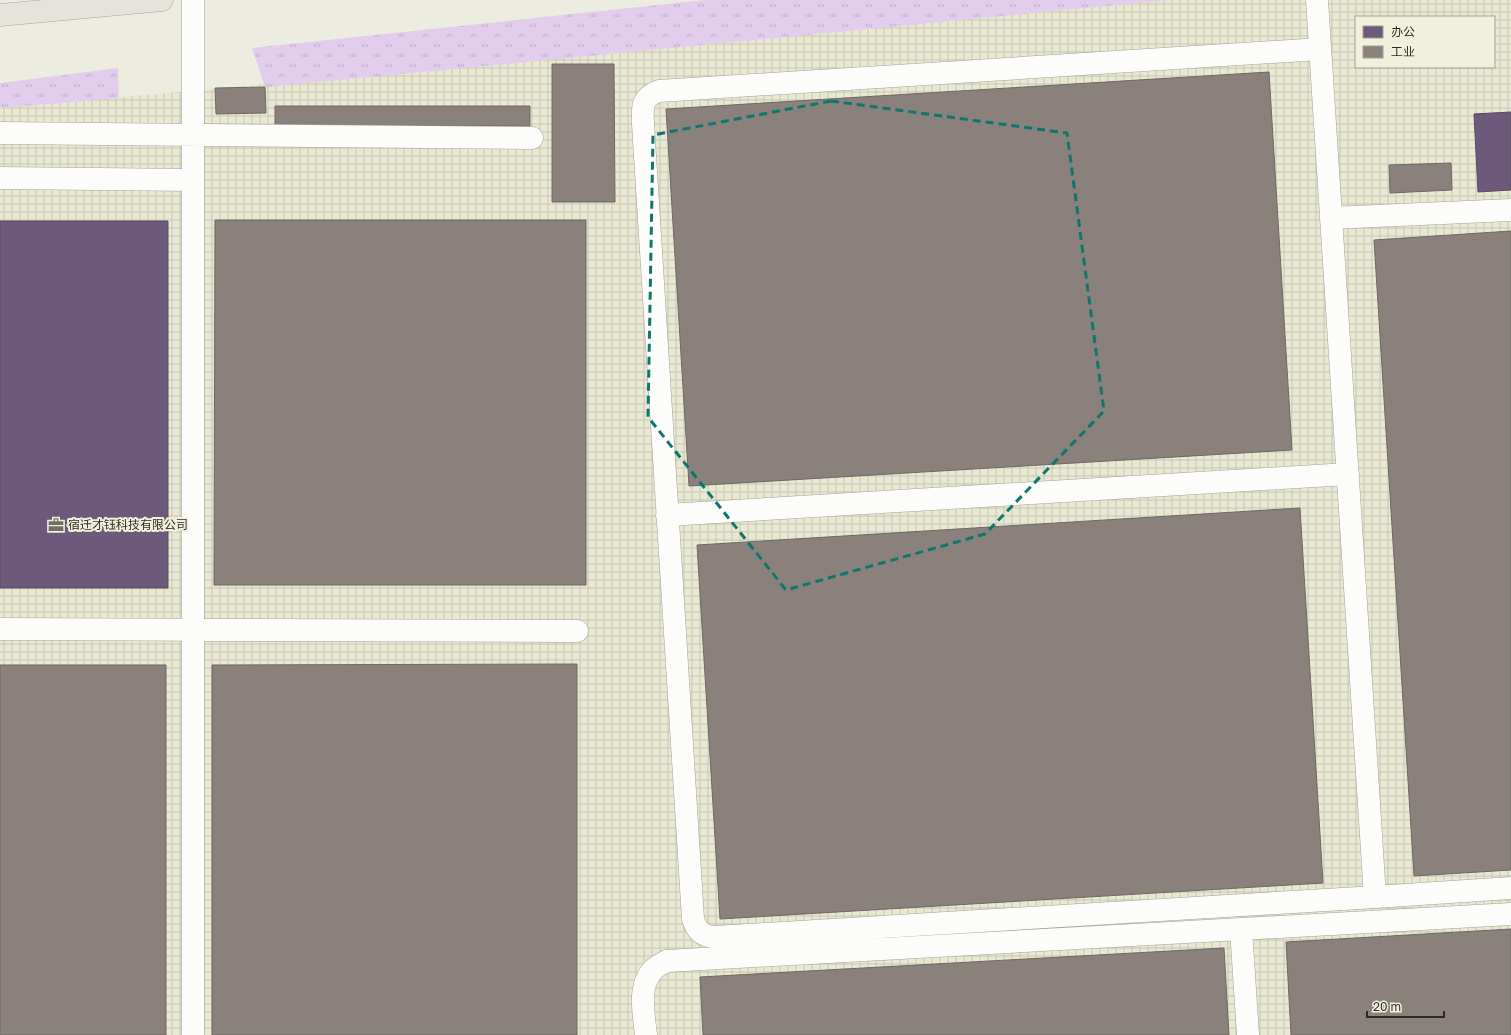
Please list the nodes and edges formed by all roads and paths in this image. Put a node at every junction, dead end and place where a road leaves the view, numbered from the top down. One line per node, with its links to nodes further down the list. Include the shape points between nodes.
1 (162, 0): 4 (main road)
2 (194, 0): 7 (lane)
3 (1317, 0): 5 (lane)
4 (0, 15)
5 (1320, 49): 12 (lane); 14 (lane, via 660,91 650,94 645,101 642,114)
6 (0, 133): 7 (lane)
7 (193, 135): 8 (lane); 10 (lane)
8 (532, 138)
9 (0, 178): 10 (lane)
10 (194, 180): 16 (lane)
11 (1511, 210): 12 (lane)
12 (1331, 218): 13 (lane)
13 (1348, 474): 14 (lane); 19 (lane)
14 (667, 515): 19 (lane, via 692,919 697,930 706,936)
15 (0, 629): 16 (lane)
16 (193, 630): 17 (lane); 22 (lane)
17 (577, 631)
18 (1511, 888): 19 (lane)
19 (1375, 897)
20 (1511, 914): 21 (lane)
21 (1241, 929): 23 (lane, via 667,961 654,969 645,980 643,996); 24 (lane)
22 (193, 1035)
23 (646, 1035)
24 (1248, 1035)

